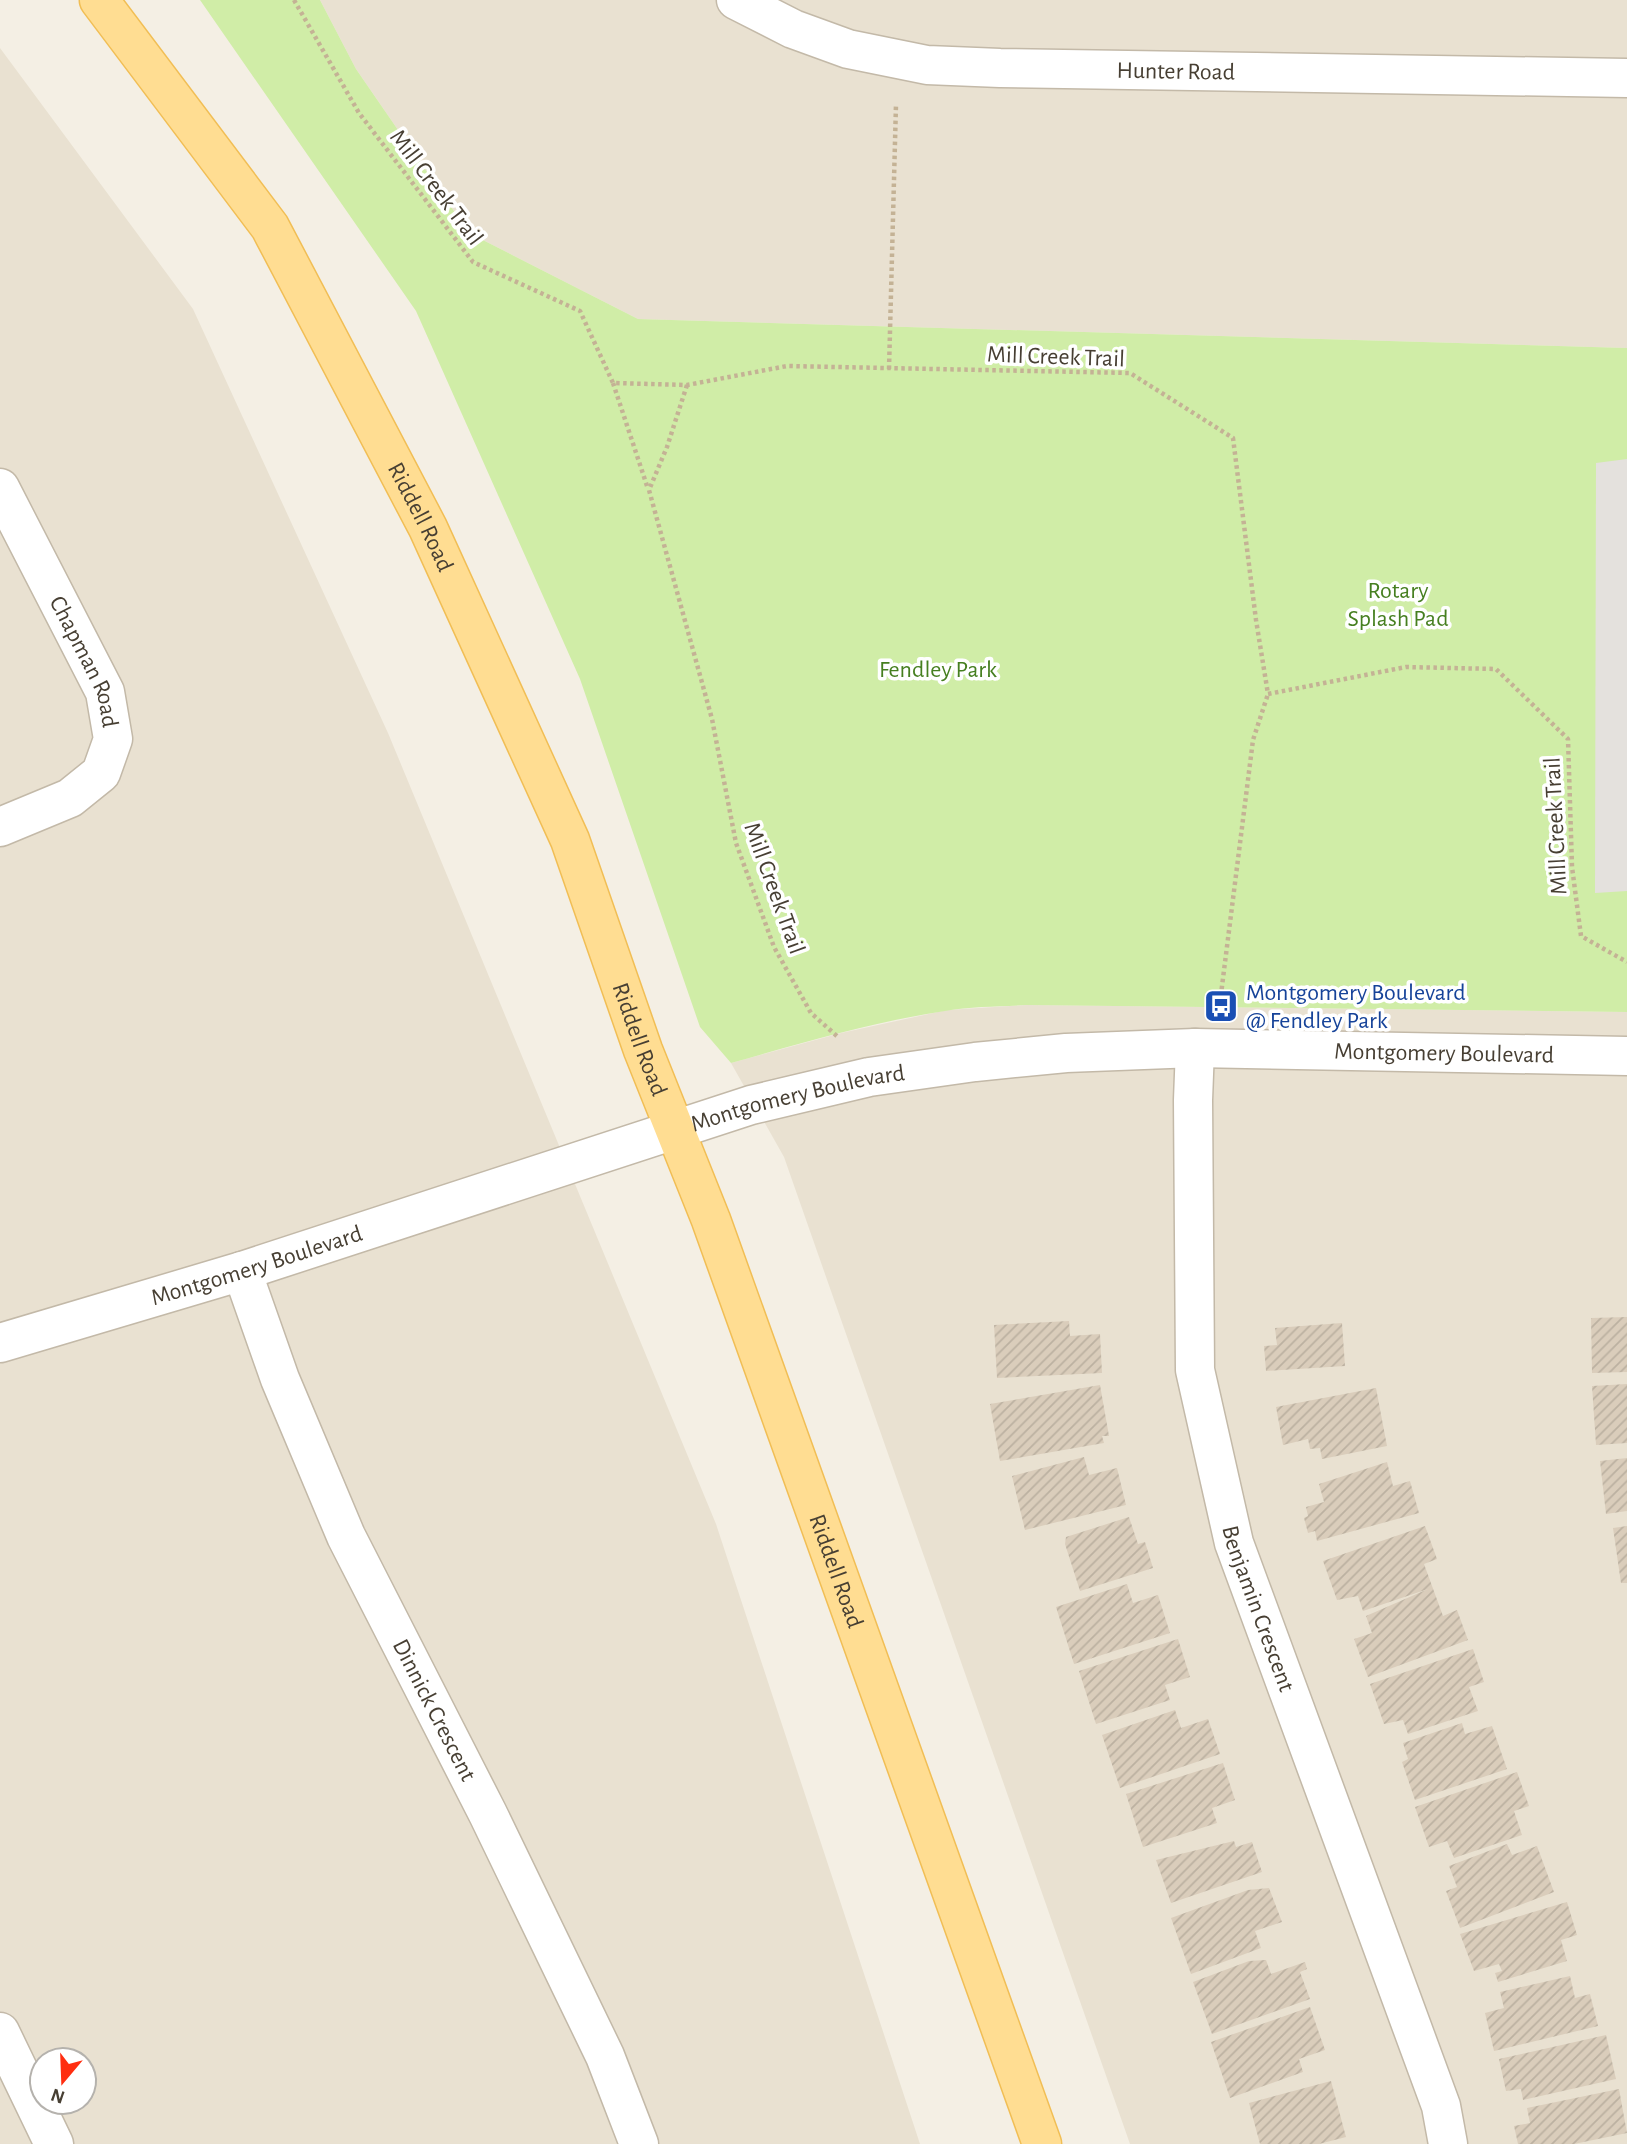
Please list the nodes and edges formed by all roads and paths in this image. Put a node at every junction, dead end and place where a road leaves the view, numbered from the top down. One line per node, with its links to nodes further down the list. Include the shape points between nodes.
1 (99, 0): 18 (main road, Riddell Road, via 270,227 429,528 570,840)
2 (294, 0): 7 (path, Mill Creek Trail, via 359,113 472,262 580,312)
3 (736, 0): 4 (street, Hunter Road, via 793,29 848,49 927,65)
4 (1627, 78)
5 (896, 104): 6 (path)
6 (889, 369): 8 (path, Mill Creek Trail, via 787,366); 11 (path, Mill Creek Trail, via 1130,373 1233,438)
7 (613, 383): 8 (path, Mill Creek Trail); 10 (path, Mill Creek Trail)
8 (687, 385): 10 (path)
9 (0, 488): 12 (street, Chapman Road, via 105,692 113,739 101,773 70,798)
10 (649, 490): 15 (path, Mill Creek Trail, via 712,719 736,843 774,947 811,1013)
11 (1268, 694): 13 (path, Mill Creek Trail, via 1406,667 1496,669 1568,739 1572,867 1581,936); 14 (path, Mill Creek Trail, via 1253,740)
12 (0, 827)
13 (1627, 962)
14 (1219, 1014)
15 (838, 1037)
16 (1195, 1048): 17 (street, Montgomery Boulevard); 18 (street, Montgomery Boulevard, via 1066,1053 869,1077 751,1105); 25 (street, Benjamin Crescent, via 1195,1370 1234,1542 1441,2106)
17 (1627, 1056)
18 (675, 1130): 19 (street, Montgomery Boulevard); 24 (main road, Riddell Road)
19 (242, 1271): 20 (street, Montgomery Boulevard); 23 (street, Dinnick Crescent, via 280,1378 346,1536 605,2056)
20 (0, 1343)
21 (0, 2032): 22 (street)
22 (54, 2144)
23 (639, 2144)
24 (1042, 2144)
25 (1448, 2144)

